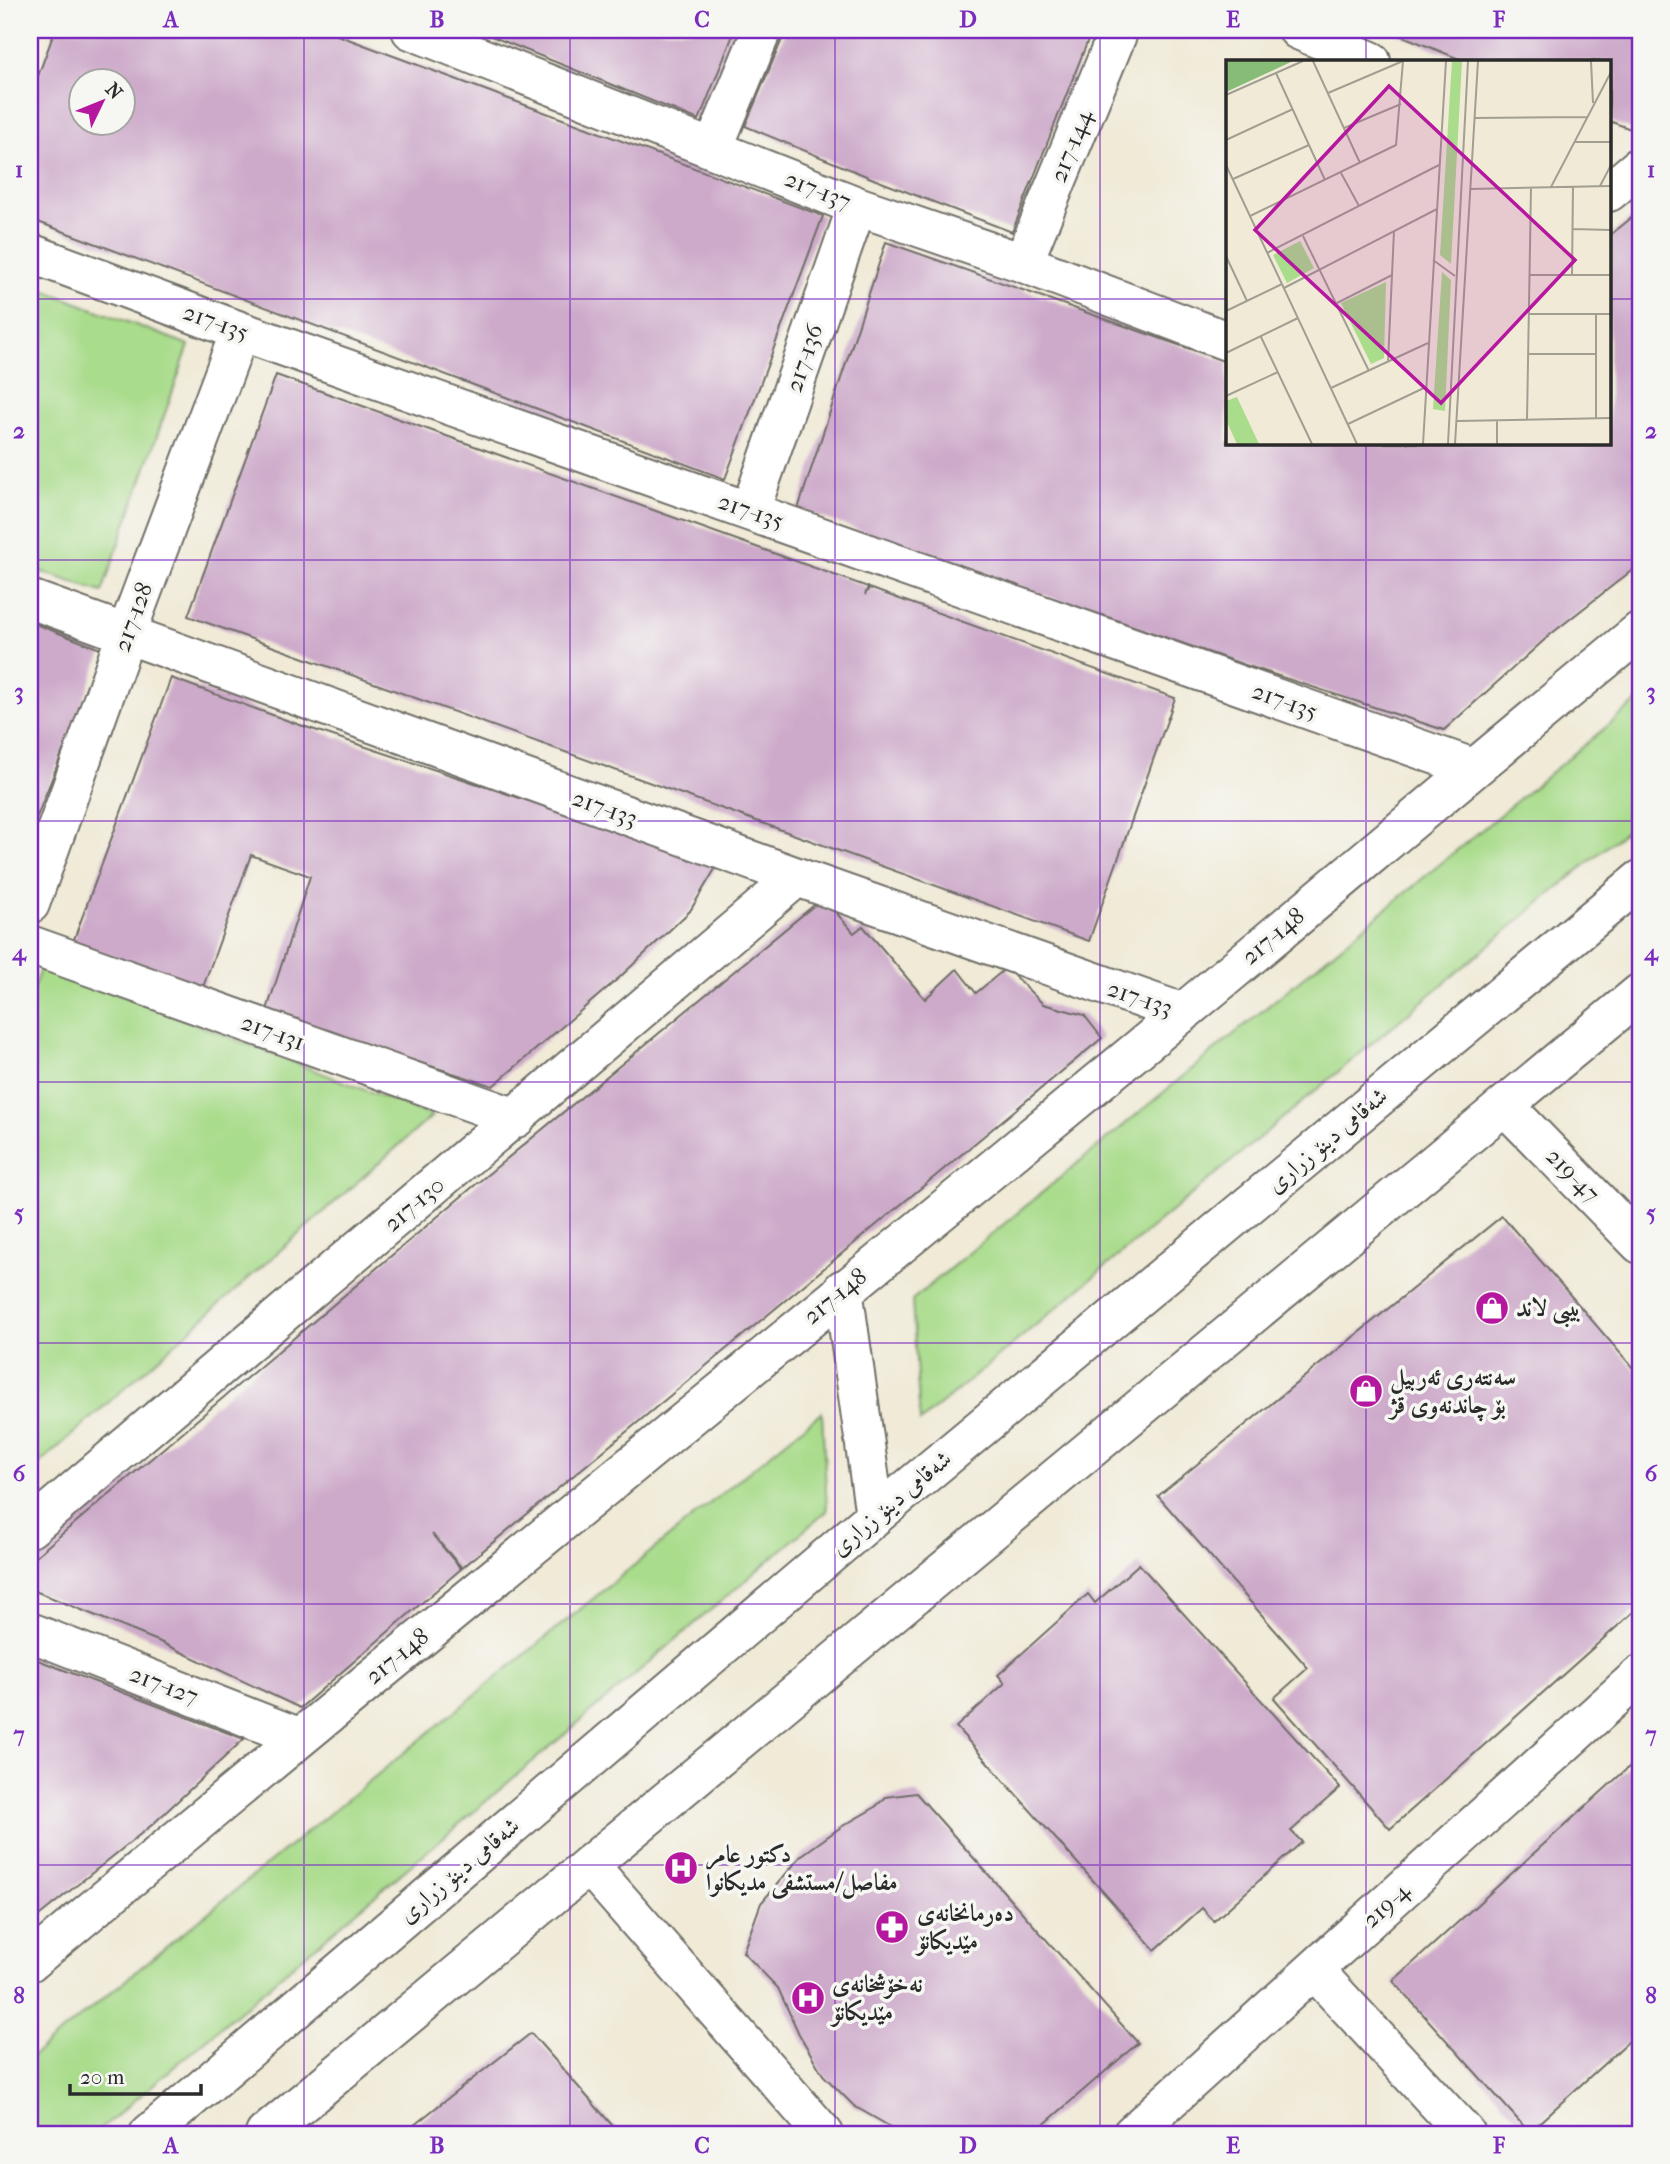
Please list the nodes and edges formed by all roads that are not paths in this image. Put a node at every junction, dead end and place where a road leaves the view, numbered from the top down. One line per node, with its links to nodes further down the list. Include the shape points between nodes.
1 (411, 30): 6 (street, 217-137)
2 (762, 30): 6 (street)
3 (1119, 30): 9 (street, 217-144)
4 (1298, 30): 5 (street)
5 (1369, 60)
6 (713, 149): 7 (street, 217-137)
7 (857, 206): 9 (street, 217-137); 12 (street, 217-136)
8 (30, 253): 10 (street, 217-135)
9 (1023, 263): 11 (street, 217-137)
10 (240, 331): 12 (street, 217-135); 15 (street, 217-128)
11 (1226, 341)
12 (750, 511): 16 (street, 217-135)
13 (30, 598): 15 (street, 217-133)
14 (1640, 631): 16 (street, 217-148)
15 (126, 635): 17 (street, 217-133); 19 (street, 217-128)
16 (1473, 768): 22 (street, 217-148)
17 (797, 877): 22 (street, 217-133); 24 (street, 217-130)
18 (1640, 880): 27 (street, شەقامی دینۆ زراری)
19 (30, 905)
20 (30, 945): 24 (street, 217-131)
21 (1640, 993): 23 (street)
22 (1183, 1013): 26 (street, 217-148)
23 (1505, 1105): 25 (street, 219-47); 32 (street)
24 (516, 1118): 28 (street, 217-130)
25 (1640, 1244)
26 (843, 1289): 27 (street); 31 (street, 217-148)
27 (876, 1516): 35 (street, شەقامی دینۆ زراری)
28 (30, 1528)
29 (30, 1632): 31 (street, 217-127)
30 (1640, 1675): 34 (street, 219-4)
31 (298, 1737): 33 (street, 217-148)
32 (589, 1866): 36 (street); 37 (street)
33 (30, 1962)
34 (1314, 1970): 38 (street, 219-4); 39 (street)
35 (149, 2134)
36 (264, 2134)
37 (824, 2134)
38 (1132, 2134)
39 (1466, 2134)

